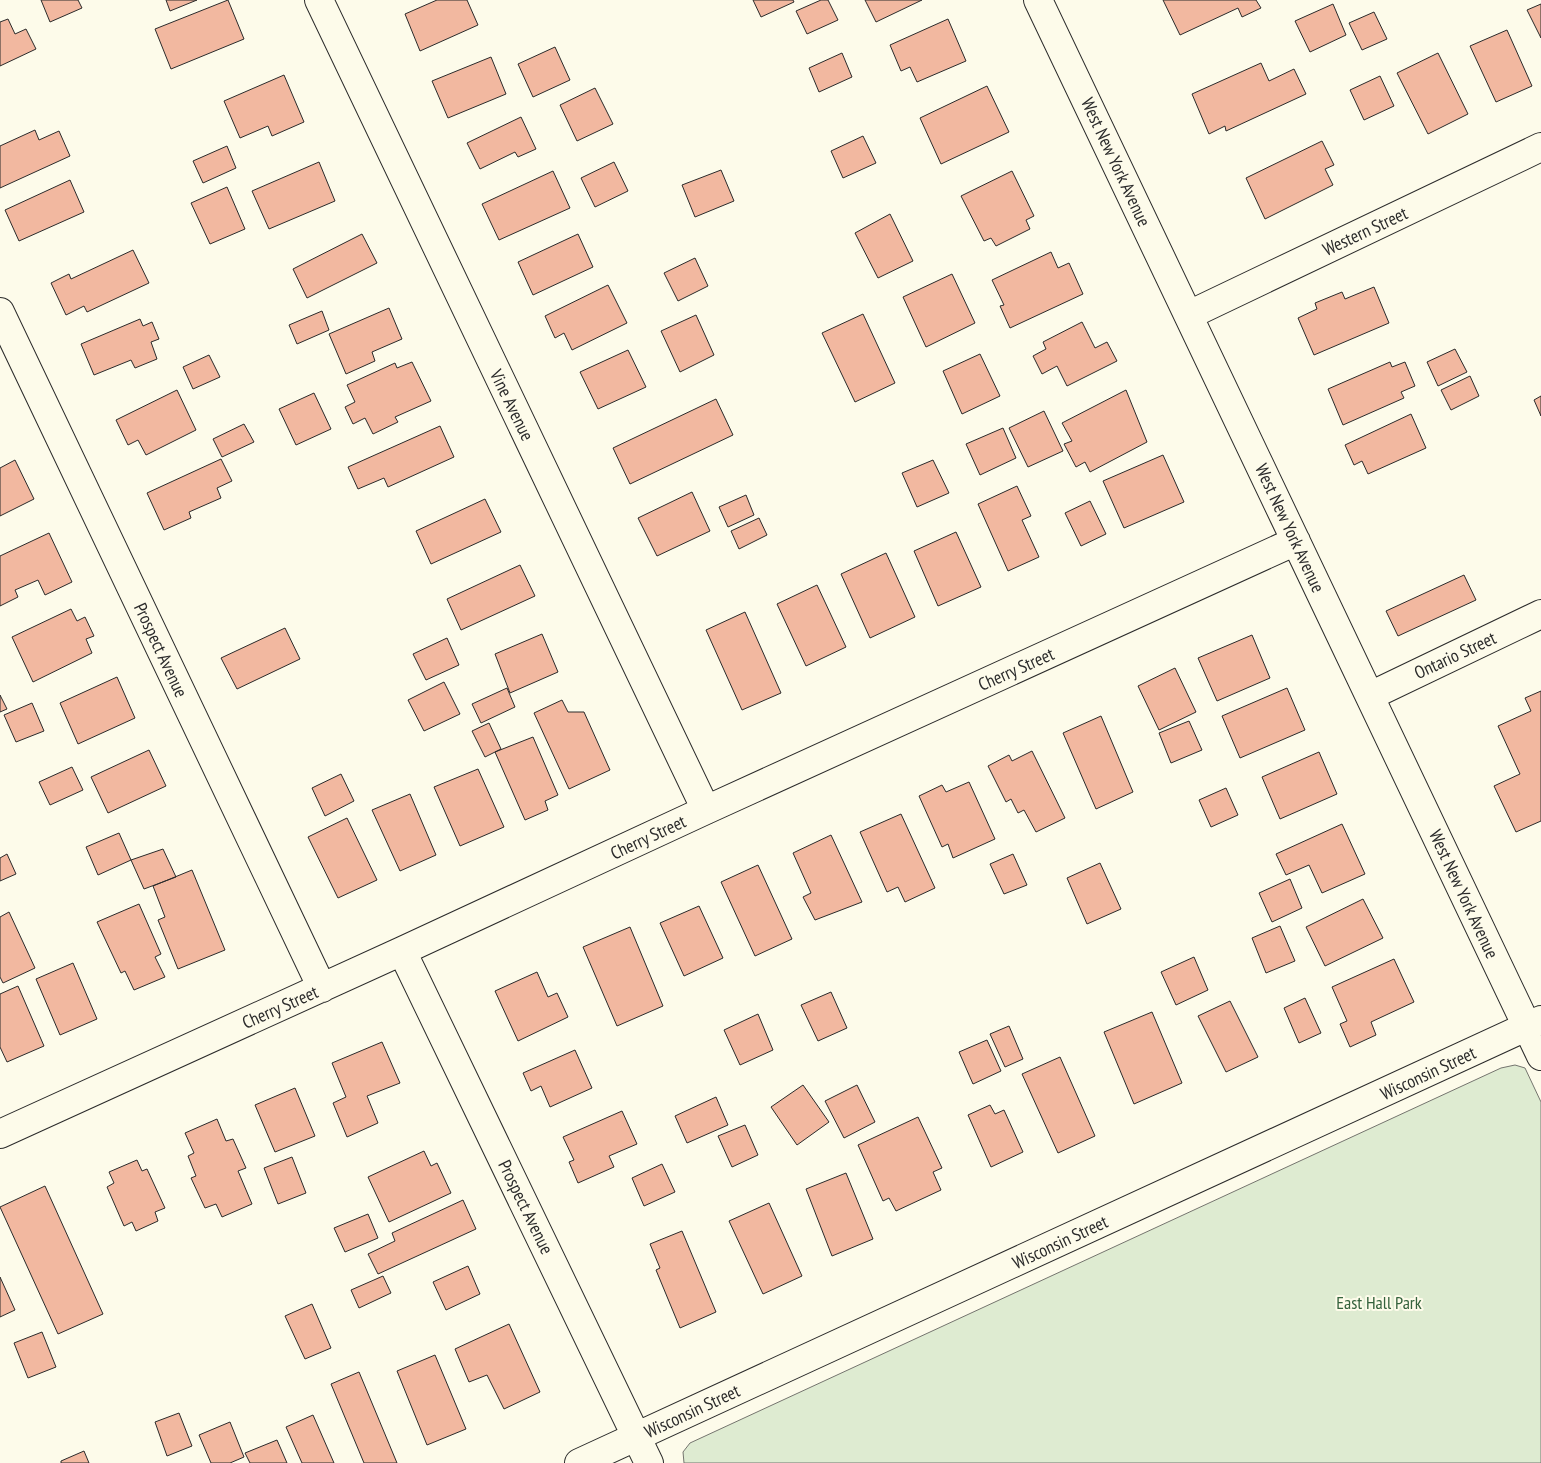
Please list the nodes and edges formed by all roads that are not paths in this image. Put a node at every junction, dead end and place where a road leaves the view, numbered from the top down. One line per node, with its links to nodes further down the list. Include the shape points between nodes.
1 (319, 0): 9 (street, Vine Avenue)
2 (1038, 0): 5 (street, West New York Avenue)
3 (1541, 148): 5 (street, Western Street)
4 (0, 312): 11 (street, Prospect Avenue)
5 (1189, 315): 6 (street, West New York Avenue)
6 (1296, 541): 8 (street, West New York Avenue); 9 (street, Cherry Street)
7 (1541, 614): 8 (street, Ontario Street)
8 (1370, 696): 12 (street, West New York Avenue)
9 (706, 810): 10 (street, Cherry Street)
10 (402, 951): 11 (street, Cherry Street); 15 (street, Prospect Avenue)
11 (322, 988): 14 (street, Cherry Street)
12 (1534, 1024): 13 (street, West New York Avenue); 15 (street, Wisconsin Street)
13 (1541, 1056)
14 (0, 1134)
15 (637, 1436): 16 (street, Wisconsin Street); 17 (street, Prospect Avenue)
16 (579, 1463)
17 (649, 1463)

